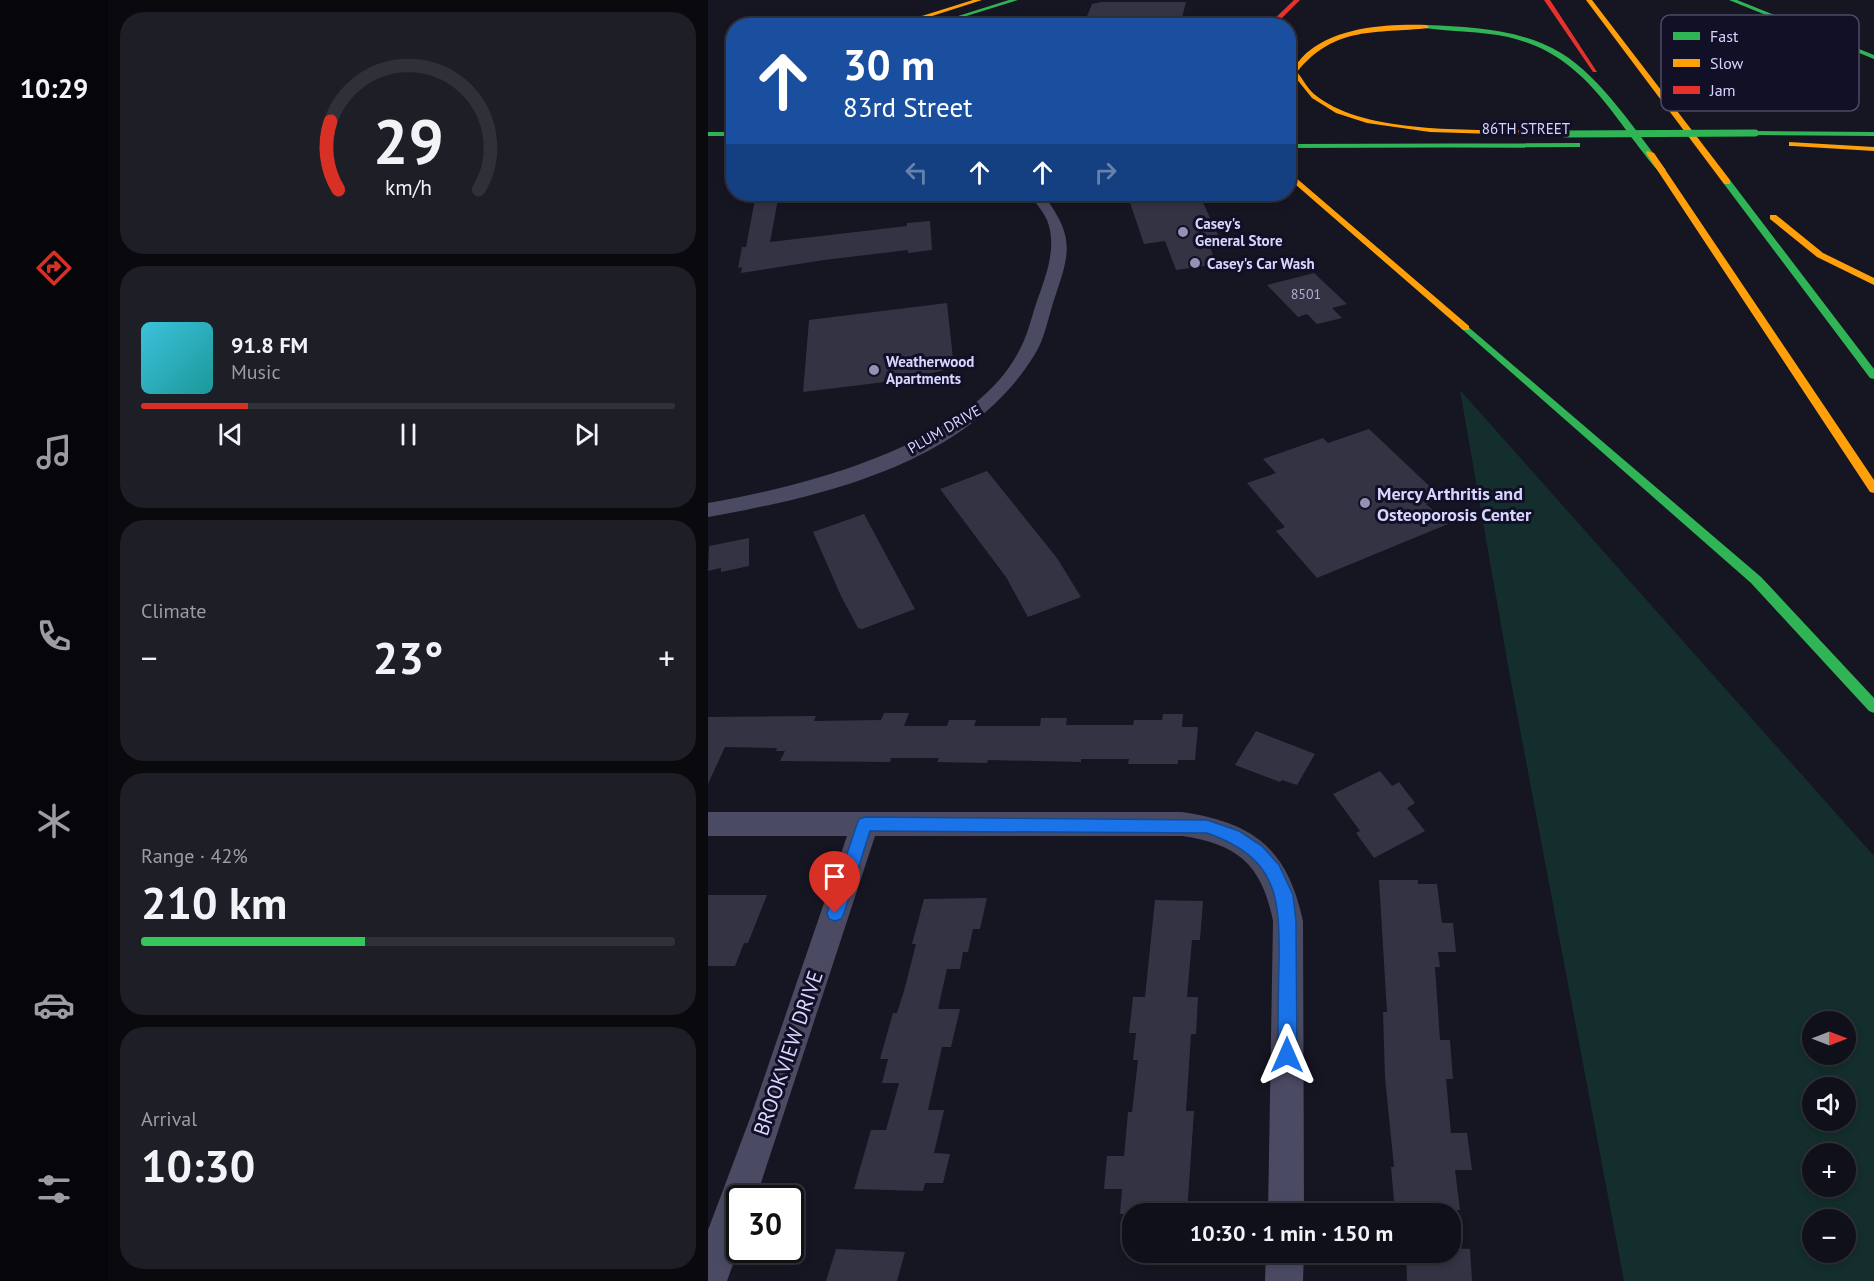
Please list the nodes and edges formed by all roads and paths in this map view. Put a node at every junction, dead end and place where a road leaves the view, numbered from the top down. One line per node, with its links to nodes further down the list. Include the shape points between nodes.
1 (979, 0): 8 (main road)
2 (1015, 0): 9 (main road)
3 (1297, 0): 10 (main road)
4 (1547, 0): 28 (main road)
5 (1589, 0): 15 (main road)
6 (1732, 0): 7 (main road)
7 (1769, 15)
8 (919, 18)
9 (957, 18)
10 (1278, 18)
11 (1859, 51): 12 (main road)
12 (1874, 57)
13 (1296, 68): 28 (main road, via 1300,59 1315,48 1390,28 1472,30 1531,42 1562,56 1582,72 1634,141)
14 (1296, 76): 19 (main road, via 1313,98 1362,118 1429,129)
15 (1661, 95)
16 (1673, 111): 17 (main road)
17 (1689, 132): 31 (main road, via 1802,245); 32 (main road)
18 (708, 134): 22 (main road)
19 (1561, 134): 21 (main road, 86TH STREET); 24 (main road, 86TH STREET, bridge)
20 (1874, 134): 24 (main road)
21 (1296, 135)
22 (726, 136)
23 (726, 139): 25 (main road)
24 (1759, 139): 26 (main road, 86TH STREET, via 1576,145); 27 (main road)
25 (708, 145)
26 (1296, 146)
27 (1874, 147)
28 (1662, 170): 33 (main road)
29 (1296, 180): 35 (main road, via 1756,580)
30 (1041, 201): 34 (street, PLUM DRIVE, via 1058,226 1059,254 1029,352 996,395 959,424 870,468 776,497)
31 (1874, 282)
32 (1874, 376)
33 (1874, 489)
34 (708, 510)
35 (1874, 707)
36 (708, 824): 37 (street)
37 (865, 824): 38 (street, via 1207,827 1233,836 1256,851 1273,870 1284,895 1288,921); 40 (street, BROOKVIEW DRIVE, via 769,1113)
38 (1286, 1203)
39 (1285, 1263): 41 (street)
40 (708, 1281)
41 (1284, 1281)

